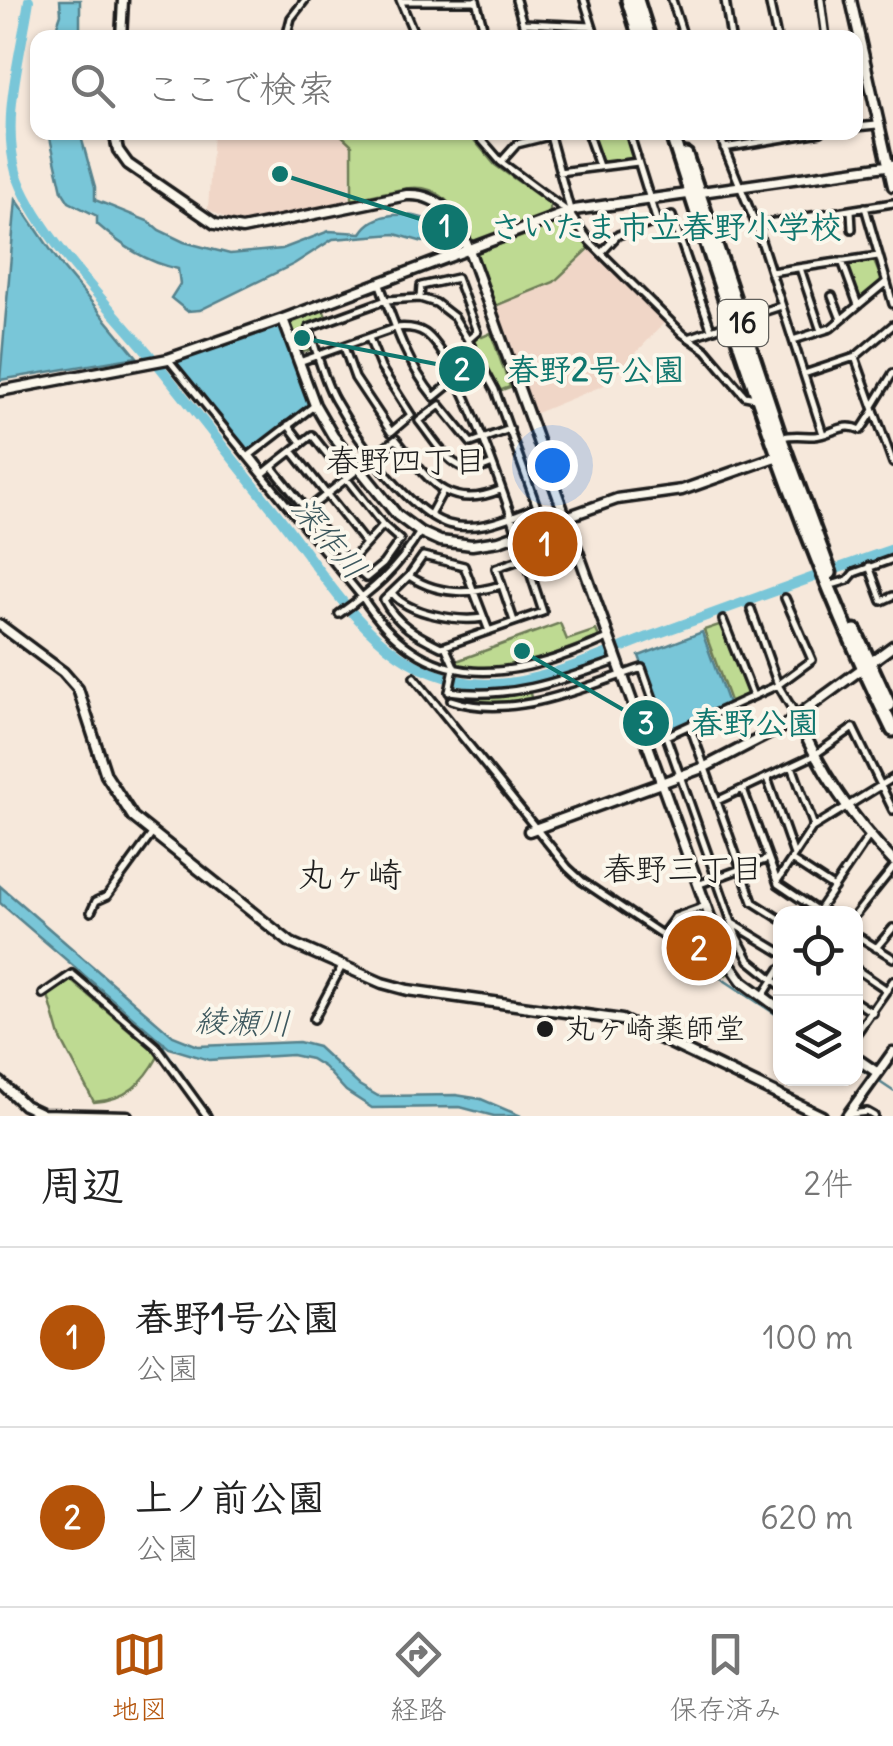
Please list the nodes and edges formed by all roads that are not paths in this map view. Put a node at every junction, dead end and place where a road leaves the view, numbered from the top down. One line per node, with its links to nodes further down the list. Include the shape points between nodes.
1 (123, 0): 16 (street)
2 (306, 0): 17 (street)
3 (400, 0): 4 (street); 18 (street)
4 (476, 0): 19 (street)
5 (516, 0): 14 (street)
6 (584, 0): 15 (street)
7 (628, 0): 22 (highway)
8 (637, 0): 23 (highway)
9 (672, 0): 24 (street)
10 (725, 0): 25 (street)
11 (769, 0): 26 (street)
12 (822, 0): 27 (street)
13 (851, 0): 28 (street)
14 (523, 23): 15 (street); 20 (street)
15 (592, 26): 21 (street)
16 (121, 30)
17 (288, 30)
18 (413, 30)
19 (484, 30)
20 (525, 30)
21 (593, 30)
22 (637, 30)
23 (646, 30)
24 (681, 30)
25 (729, 30)
26 (775, 30)
27 (825, 30)
28 (857, 30)
29 (863, 56): 30 (street)
30 (878, 125): 31 (street); 45 (street)
31 (863, 127)
32 (116, 140): 58 (street, via 128,164 228,229 424,196 456,222)
33 (484, 140): 42 (street)
34 (530, 140): 42 (street)
35 (551, 140): 46 (street)
36 (591, 140): 44 (street)
37 (631, 140): 43 (street)
38 (677, 140): 49 (highway, 16)
39 (721, 140): 41 (street)
40 (773, 140): 41 (street)
41 (724, 148): 48 (street)
42 (501, 162): 54 (street)
43 (638, 162): 44 (street); 50 (street)
44 (599, 166): 46 (street)
45 (890, 166): 47 (street); 48 (street)
46 (560, 172): 54 (street)
47 (893, 186)
48 (741, 189): 49 (street); 56 (street)
49 (695, 194): 50 (street); 74 (highway, 16)
50 (650, 200): 54 (street); 55 (street)
51 (893, 202): 52 (street)
52 (865, 207): 53 (street); 60 (street)
53 (851, 210): 56 (street); 57 (street)
54 (570, 212): 58 (street); 59 (street)
55 (657, 222): 59 (street, via 618,235); 77 (street, via 672,216)
56 (756, 225): 63 (street)
57 (852, 230)
58 (469, 250): 64 (street); 115 (street)
59 (603, 251): 79 (street)
60 (878, 256): 61 (street); 65 (street)
61 (842, 261): 62 (street); 70 (street)
62 (800, 268): 63 (street); 78 (street)
63 (771, 272): 71 (street)
64 (379, 282): 68 (street); 73 (street)
65 (886, 283): 69 (street); 70 (street)
66 (832, 296): 72 (street)
67 (420, 298): 68 (street); 81 (street, via 454,317); 81 (street, via 421,286 457,278 477,332)
68 (386, 300): 76 (street); 84 (street, via 309,328)
69 (893, 304)
70 (858, 305): 72 (street)
71 (782, 306): 74 (street); 82 (street)
72 (842, 319): 78 (street)
73 (284, 320): 86 (street); 87 (street)
74 (738, 320): 77 (street); 92 (highway, 16); 98 (highway, 16)
75 (893, 325): 85 (street)
76 (395, 328): 80 (street); 90 (street, via 424,332); 90 (street, via 434,397)
77 (710, 329): 79 (street)
78 (822, 331): 82 (street)
79 (691, 337): 92 (street, via 745,396)
80 (369, 338): 83 (street); 83 (street, via 412,415 391,432 355,378)
81 (468, 340): 96 (street)
82 (792, 340): 88 (street)
83 (344, 347): 84 (street)
84 (318, 356): 87 (street); 103 (street, via 334,398)
85 (855, 357): 88 (street); 94 (street)
86 (168, 359): 91 (street); 134 (street)
87 (299, 362): 93 (street)
88 (804, 374): 97 (street)
89 (893, 374): 94 (street)
90 (456, 379): 99 (street)
91 (0, 391)
92 (758, 398): 102 (highway, 16)
93 (315, 405): 95 (street); 107 (street)
94 (873, 408): 97 (street, via 861,430 847,426); 104 (street)
95 (288, 425): 100 (street); 106 (street, via 250,455 264,473)
96 (510, 429): 99 (street); 114 (street, via 537,507)
97 (824, 434): 98 (street)
98 (780, 438): 102 (highway, 16)
99 (482, 439): 105 (street); 105 (street, via 471,442 440,405 419,421 453,464 477,471)
100 (302, 443): 101 (street); 108 (street, via 312,436)
101 (292, 451): 106 (street); 111 (street)
102 (781, 455): 115 (street, via 682,490 630,496); 129 (highway, 16)
103 (375, 456): 107 (street); 110 (street, via 396,439); 113 (street)
104 (893, 463)
105 (490, 464): 109 (street)
106 (272, 466): 112 (street)
107 (360, 468): 108 (street); 117 (street, via 397,515)
108 (346, 479): 111 (street); 116 (street)
109 (500, 490): 110 (street, via 467,498); 114 (street)
110 (443, 491): 113 (street)
111 (326, 495): 112 (street); 119 (street)
112 (306, 510): 123 (street)
113 (430, 515): 114 (street, via 482,526)
114 (510, 517): 118 (street)
115 (565, 518): 118 (street); 143 (street)
116 (383, 525): 119 (street); 124 (street, via 400,540)
117 (420, 532): 118 (street, via 472,545); 121 (street)
118 (517, 535): 120 (street)
119 (366, 544): 123 (street)
120 (525, 558): 130 (street, via 496,568); 140 (street, via 543,612)
121 (404, 559): 126 (street); 127 (street)
122 (893, 559): 125 (street)
123 (349, 563): 124 (street, via 366,578)
124 (383, 564): 127 (street)
125 (869, 566): 129 (street); 133 (street, via 882,601)
126 (415, 567): 128 (street); 132 (street, via 423,556 464,566)
127 (392, 572): 134 (street)
128 (409, 576): 131 (street); 132 (street)
129 (831, 582): 147 (highway, 16)
130 (501, 585): 132 (street); 140 (street)
131 (393, 594): 138 (street, via 438,614); 144 (street, via 384,600 390,612 415,634)
132 (476, 594): 138 (street)
133 (893, 596)
134 (362, 598): 137 (street); 148 (street, via 396,640)
135 (785, 598): 151 (street, via 812,660)
136 (751, 609): 151 (street)
137 (339, 614)
138 (484, 618): 142 (street)
139 (723, 620): 153 (street)
140 (514, 621): 142 (street)
141 (0, 625): 175 (street, via 78,689 113,789)
142 (489, 630): 144 (street)
143 (608, 639): 146 (street); 148 (street, via 514,670)
144 (445, 646): 148 (street)
145 (893, 646): 147 (street)
146 (616, 660): 149 (street); 152 (street, via 514,693)
147 (866, 666): 156 (highway, 16); 157 (street); 159 (highway, 16)
148 (454, 667): 152 (street)
149 (621, 675): 154 (street, via 536,701 480,706); 160 (street, via 642,668); 167 (street)
150 (414, 678): 155 (street)
151 (778, 684): 153 (street); 157 (street)
152 (449, 691): 154 (street)
153 (753, 696): 158 (street)
154 (452, 700): 155 (street)
155 (440, 710): 174 (street)
156 (893, 713)
157 (797, 717): 161 (street); 163 (street)
158 (690, 726): 160 (street); 163 (street)
159 (893, 730)
160 (665, 737): 164 (street)
161 (814, 756): 162 (street); 168 (street, via 853,728); 171 (street)
162 (792, 766): 165 (street); 173 (street)
163 (705, 767): 164 (street); 170 (street)
164 (679, 777): 167 (street); 181 (street)
165 (767, 778): 169 (street); 177 (street)
166 (893, 778): 168 (street)
167 (660, 784): 174 (street); 183 (street)
168 (880, 786): 171 (street); 172 (street)
169 (742, 789): 170 (street); 178 (street)
170 (717, 801): 180 (street)
171 (845, 807): 173 (street); 176 (street)
172 (893, 810)
173 (814, 826): 177 (street)
174 (533, 829): 193 (street, via 582,881)
175 (152, 834): 189 (street); 198 (street, via 277,935)
176 (869, 836): 179 (street); 184 (street)
177 (793, 857): 182 (street); 184 (street)
178 (768, 859): 180 (street); 182 (street)
179 (893, 864): 188 (street)
180 (741, 870): 181 (street); 190 (street, via 753,902)
181 (715, 879): 183 (street); 191 (street)
182 (776, 882): 186 (street)
183 (697, 886): 185 (street)
184 (834, 888): 187 (street)
185 (704, 906): 193 (street, via 675,917); 206 (street, via 729,965)
186 (810, 906)
187 (823, 906)
188 (862, 906)
189 (91, 912)
190 (773, 915)
191 (732, 923): 195 (street); 201 (street, via 749,960)
192 (893, 928): 196 (street)
193 (662, 934): 199 (street)
194 (863, 940): 196 (street)
195 (773, 948)
196 (876, 948): 197 (street)
197 (893, 958)
198 (342, 966): 210 (street); 219 (street, via 428,995 622,1020)
199 (719, 973)
200 (863, 973): 204 (street)
201 (773, 979)
202 (773, 981): 206 (street)
203 (893, 981): 204 (street)
204 (890, 990): 209 (street)
205 (44, 994): 218 (street, via 72,974 156,1046)
206 (762, 997): 207 (street)
207 (773, 1004)
208 (863, 1007): 209 (street)
209 (872, 1013): 211 (street)
210 (314, 1019)
211 (863, 1025)
212 (893, 1052): 214 (street)
213 (863, 1063): 214 (street)
214 (878, 1073): 220 (street)
215 (0, 1082): 216 (street, via 33,1110)
216 (86, 1115): 217 (street)
217 (127, 1116)
218 (207, 1116)
219 (822, 1116)
220 (846, 1116): 221 (street)
221 (874, 1116)

